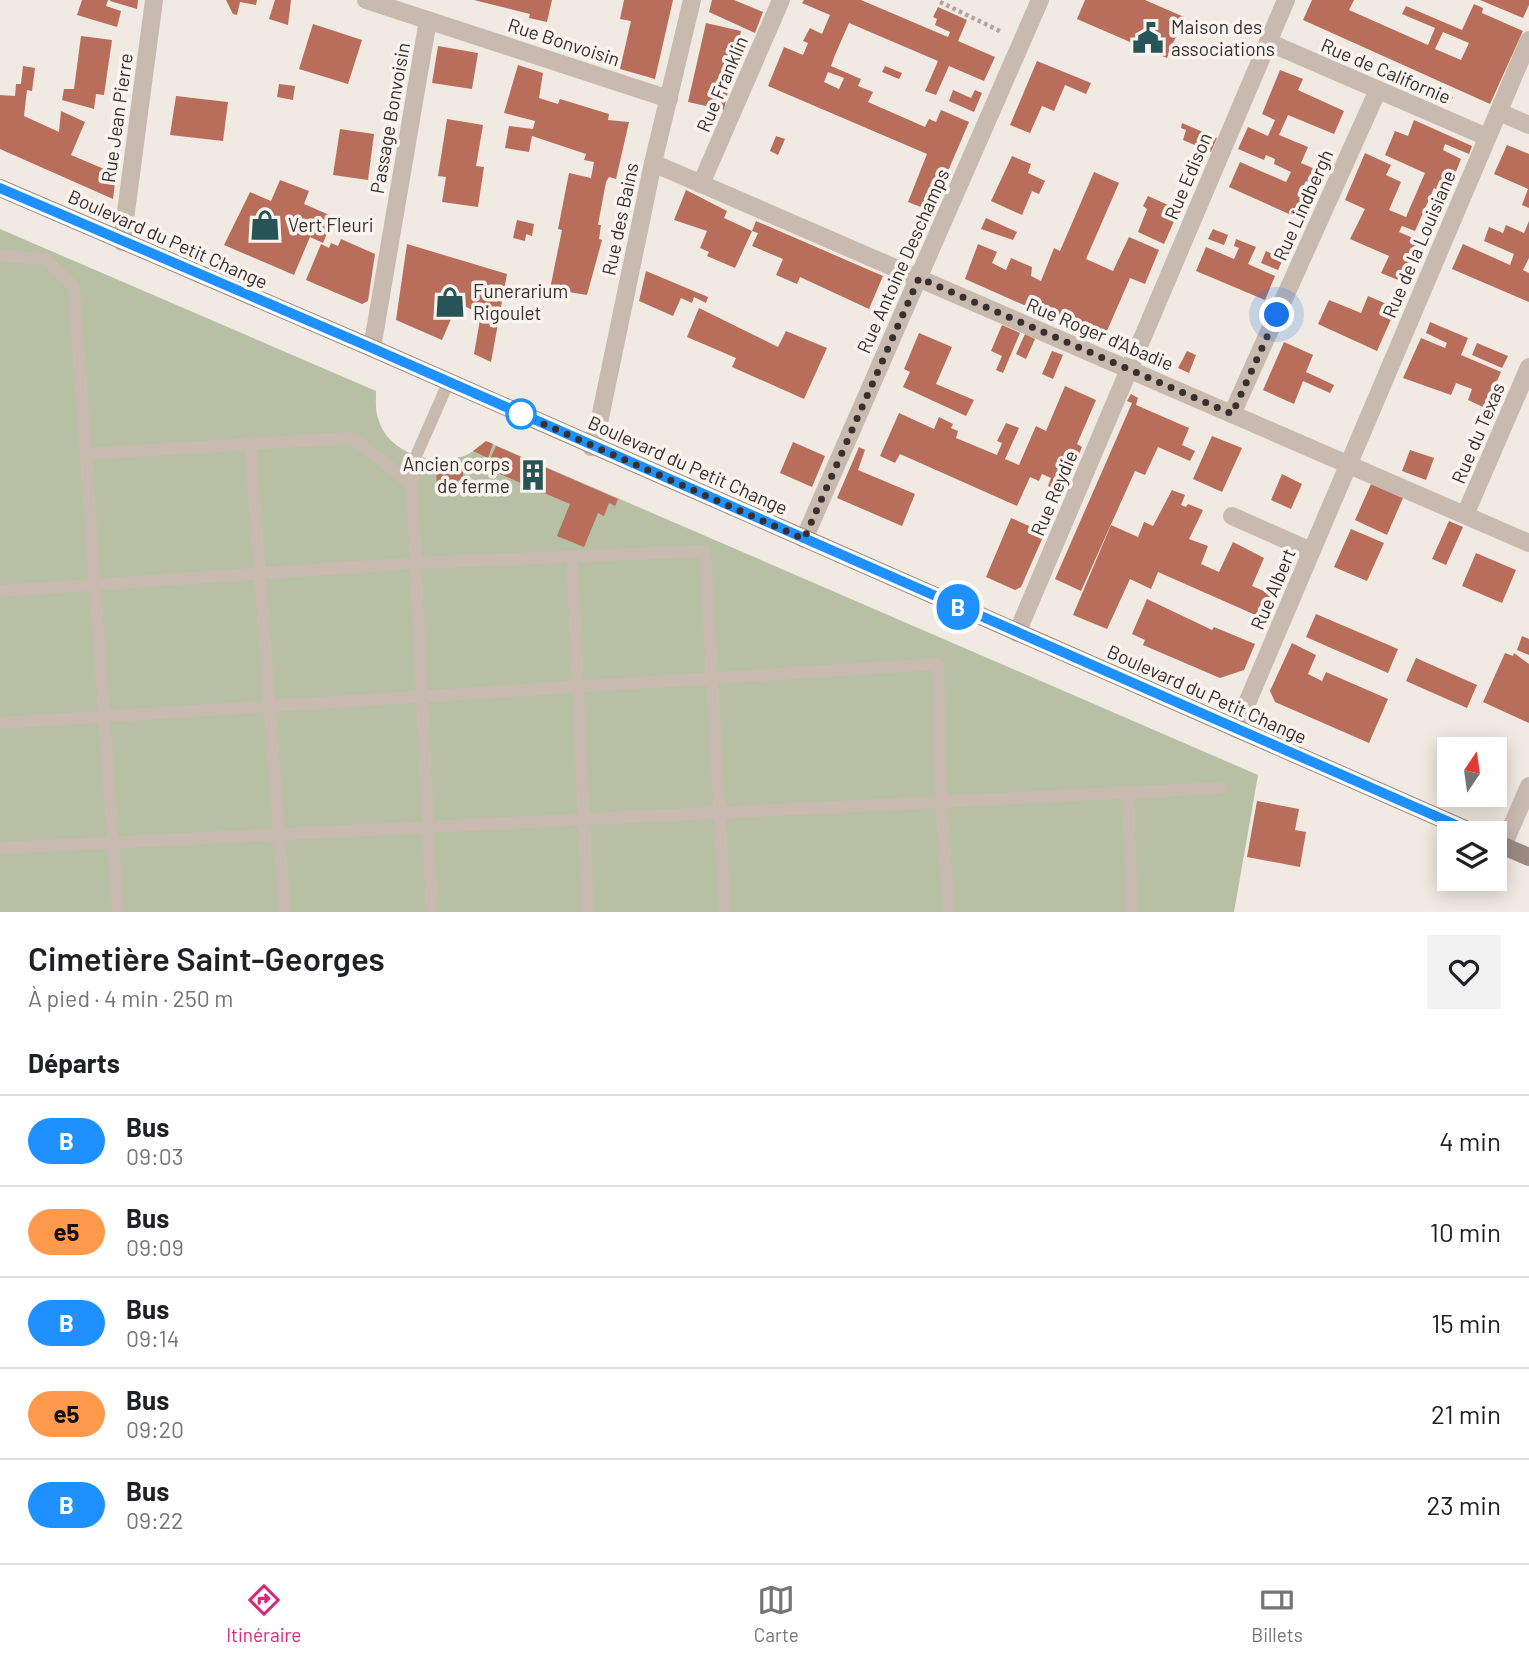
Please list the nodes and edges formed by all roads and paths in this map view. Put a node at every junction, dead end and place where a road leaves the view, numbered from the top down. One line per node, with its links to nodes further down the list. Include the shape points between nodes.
1 (154, 0): 20 (street, Rue Jean Pierre)
2 (366, 0): 8 (street, Rue Bonvoisin)
3 (692, 0): 13 (street, Rue des Bains)
4 (781, 0): 18 (street, Rue Franklin)
5 (1040, 0): 10 (street, Rue Antoine Deschamps)
6 (1286, 0): 11 (street, Rue Edison)
7 (940, 2): 10 (path)
8 (428, 20): 13 (street, Rue Bonvoisin); 23 (street, Passage Bonvoisin)
9 (1529, 40): 14 (street, Rue de la Louisiane)
10 (1022, 41): 22 (street, Rue Antoine Deschamps)
11 (1268, 42): 12 (street, Rue de Californie); 25 (street, Rue Edison)
12 (1378, 90): 16 (street, Rue de Californie); 27 (street, Rue Lindbergh)
13 (669, 99): 17 (street, Rue des Bains)
14 (1499, 112): 15 (street); 16 (street, Rue de la Louisiane)
15 (1529, 125)
16 (1488, 137): 31 (street, Rue de la Louisiane)
17 (653, 163): 18 (street, Rue Roger d'Abadie); 29 (street, Rue des Bains)
18 (702, 184): 22 (street, Rue Roger d'Abadie)
19 (0, 188): 20 (main road, Boulevard du Petit Change)
20 (122, 242): 23 (main road, Boulevard du Petit Change)
21 (0, 256): 30 (lane, via 45,259 74,287)
22 (919, 278): 25 (street, Rue Roger d'Abadie); 35 (street, Rue Antoine Deschamps)
23 (372, 348): 26 (main road, Boulevard du Petit Change)
24 (1529, 367): 33 (street, Rue du Texas)
25 (1129, 369): 27 (street, Rue Roger d'Abadie); 43 (street, Rue Reydie)
26 (449, 382): 29 (main road, Boulevard du Petit Change); 32 (lane, via 416,456)
27 (1232, 414): 31 (street, Rue Roger d'Abadie)
28 (250, 442): 30 (lane); 32 (lane, via 350,438); 40 (lane)
29 (591, 447): 35 (main road, Boulevard du Petit Change)
30 (86, 454): 41 (lane)
31 (1348, 465): 33 (street, Rue Roger d'Abadie); 37 (street, Rue Albert)
32 (412, 485): 39 (lane)
33 (1465, 515): 36 (street, Rue Roger d'Abadie)
34 (1231, 516): 37 (street)
35 (804, 539): 43 (main road, Boulevard du Petit Change)
36 (1529, 543)
37 (1311, 551): 50 (street, Rue Albert)
38 (572, 556): 39 (lane); 44 (lane, via 705,551); 45 (lane)
39 (416, 563): 40 (lane); 46 (lane)
40 (259, 574): 41 (lane); 47 (lane)
41 (94, 584): 42 (lane); 48 (lane)
42 (0, 591)
43 (1017, 633): 50 (main road, Boulevard du Petit Change)
44 (712, 678): 45 (lane); 54 (lane, via 938,663); 55 (lane)
45 (578, 687): 46 (lane); 56 (lane)
46 (422, 697): 47 (lane); 58 (lane)
47 (268, 705): 48 (lane); 60 (lane)
48 (103, 716): 49 (lane); 61 (lane)
49 (0, 723)
50 (1236, 729): 57 (main road, Boulevard du Petit Change)
51 (1529, 786): 59 (street)
52 (1221, 788): 53 (lane)
53 (1128, 791): 54 (lane); 71 (lane)
54 (941, 801): 55 (lane); 70 (lane)
55 (719, 811): 56 (lane); 69 (lane)
56 (585, 818): 58 (lane); 68 (lane)
57 (1447, 821)
58 (427, 826): 60 (lane); 67 (lane)
59 (1507, 829)
60 (279, 836): 61 (lane); 66 (lane)
61 (113, 845): 63 (lane); 65 (lane)
62 (1507, 847): 64 (main road)
63 (0, 848)
64 (1529, 857)
65 (118, 912)
66 (285, 912)
67 (432, 912)
68 (589, 912)
69 (725, 912)
70 (949, 912)
71 (1132, 912)

